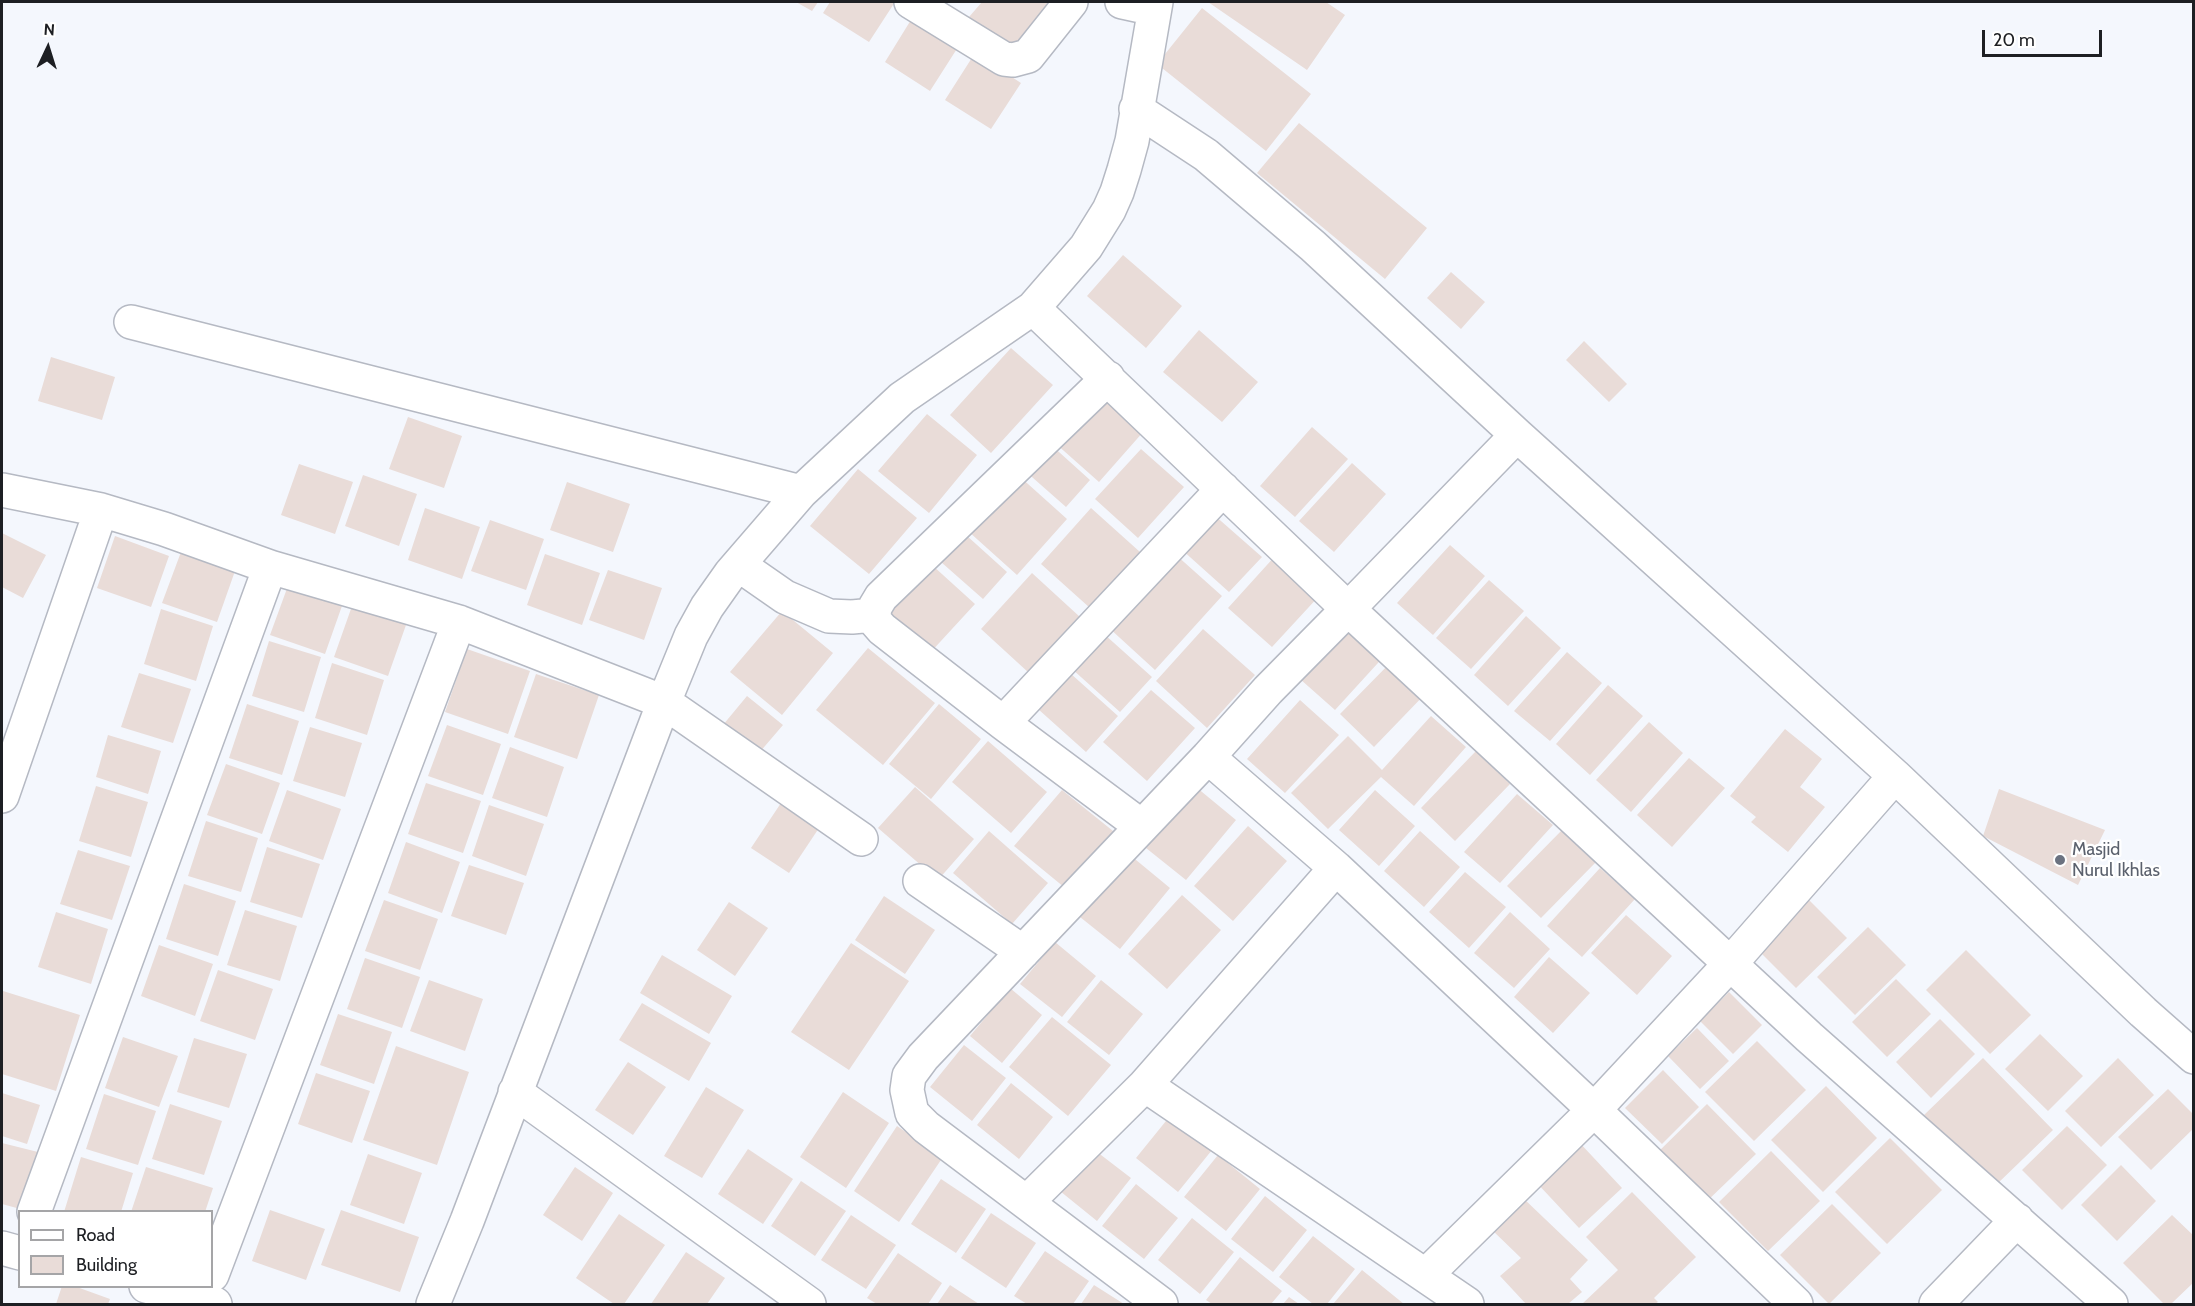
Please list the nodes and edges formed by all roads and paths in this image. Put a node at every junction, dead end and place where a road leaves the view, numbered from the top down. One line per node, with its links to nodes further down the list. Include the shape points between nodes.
1 (911, 2): 2 (street, via 1004,59 1013,60 1028,56)
2 (1071, 2)
3 (1122, 2): 4 (street)
4 (1155, 5): 5 (street)
5 (1136, 109): 6 (street, via 1132,141 1109,210 1086,247); 9 (street, via 1206,155 1313,246)
6 (1033, 308): 8 (street); 12 (street, via 902,398)
7 (131, 322): 12 (street)
8 (1108, 378): 10 (street); 17 (street, via 881,597)
9 (1517, 435): 16 (street); 22 (street)
10 (1223, 489): 16 (street); 20 (street)
11 (2, 490): 13 (street)
12 (801, 492): 14 (street)
13 (101, 510): 15 (street); 23 (street)
14 (739, 565): 17 (street, via 785,597 829,616); 19 (street, via 696,626)
15 (270, 567): 18 (street); 35 (street)
16 (1347, 609): 21 (street); 29 (street)
17 (874, 615): 20 (street, via 882,629)
18 (459, 622): 19 (street); 38 (street)
19 (664, 702): 25 (street); 32 (street)
20 (1003, 723): 24 (street)
21 (1208, 757): 24 (street); 26 (street)
22 (1895, 776): 29 (street); 30 (street)
23 (2, 796)
24 (1141, 826): 28 (street)
25 (861, 839)
26 (1336, 868): 31 (street); 33 (street)
27 (920, 881): 28 (street)
28 (1023, 952): 34 (street, via 923,1057 909,1076 907,1090 912,1113 926,1127)
29 (1730, 964): 33 (street); 36 (street)
30 (2193, 1057)
31 (1145, 1085): 34 (street); 37 (street)
32 (514, 1092): 41 (street); 42 (street)
33 (1594, 1110): 37 (street); 45 (street)
34 (1027, 1202): 43 (street)
35 (35, 1210)
36 (2017, 1220): 46 (street); 47 (street)
37 (1426, 1275): 44 (street)
38 (213, 1281)
39 (159, 1288): 40 (street)
40 (209, 1292)
41 (433, 1305)
42 (809, 1305)
43 (1161, 1305)
44 (1467, 1305)
45 (1796, 1305)
46 (1936, 1305)
47 (2111, 1305)

